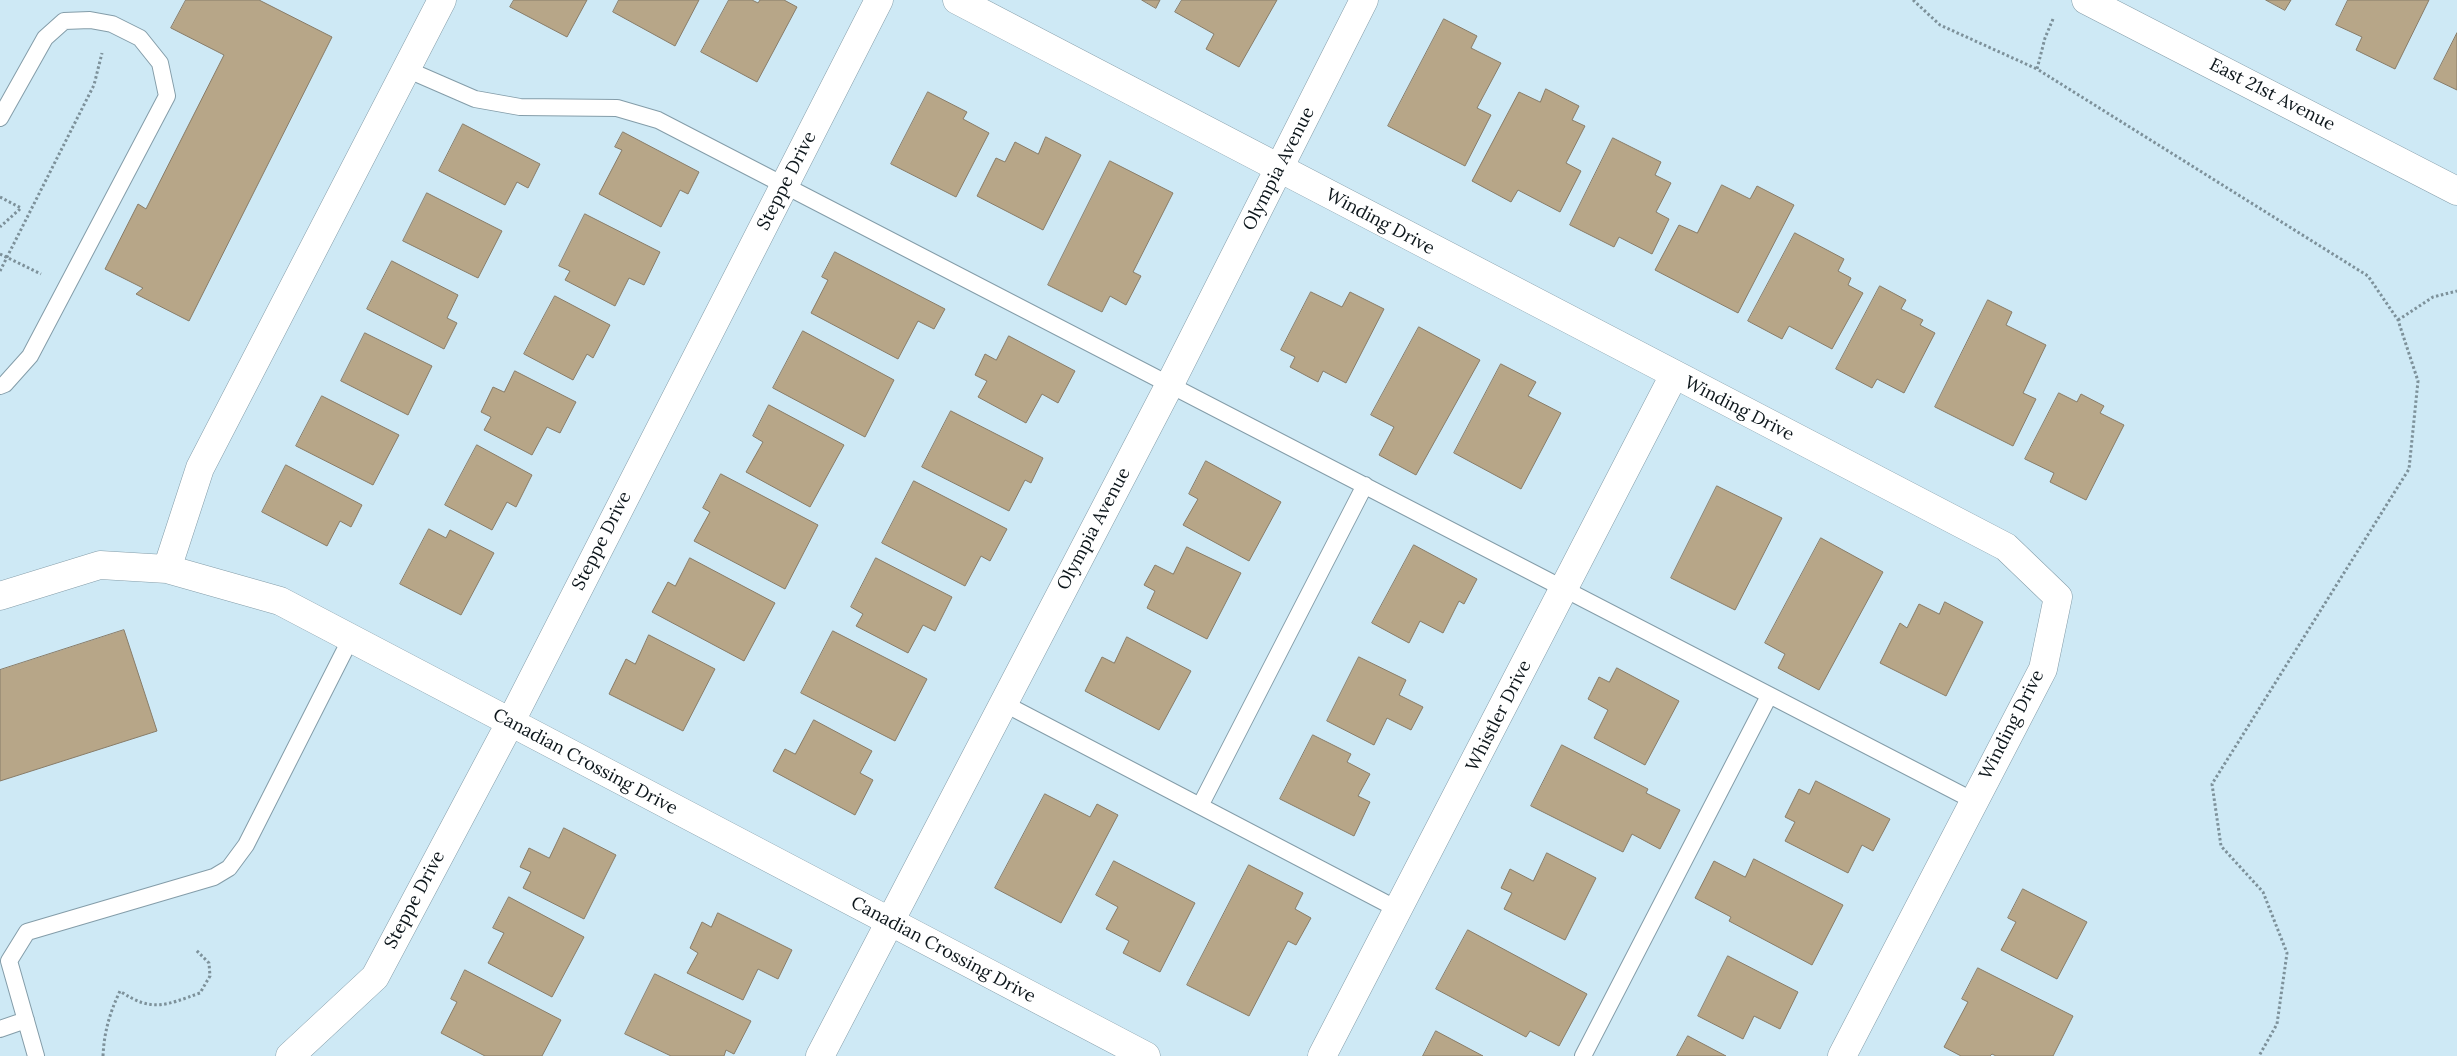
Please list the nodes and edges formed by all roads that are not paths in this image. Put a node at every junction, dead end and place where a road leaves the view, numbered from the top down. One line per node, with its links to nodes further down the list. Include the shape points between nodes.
1 (442, 0): 6 (street)
2 (879, 0): 9 (street, Steppe Drive)
3 (957, 0): 8 (street, Winding Drive)
4 (1364, 0): 8 (street, Olympia Avenue)
5 (2101, 3): 10 (street, East 21st Avenue)
6 (406, 69): 9 (lane, via 476,99 520,107 617,108 658,120); 15 (street, via 200,468)
7 (0, 118): 13 (lane, via 45,38 64,21 90,20 112,24 140,38 160,63 166,96 30,356)
8 (1280, 169): 11 (street, Winding Drive); 12 (street, Olympia Avenue)
9 (785, 184): 12 (lane); 21 (street, Steppe Drive)
10 (2457, 191)
11 (1674, 375): 16 (street, Whistler Drive); 22 (street, Winding Drive, via 2006,547 2058,597 2043,669)
12 (1170, 384): 14 (lane); 20 (street, Olympia Avenue)
13 (0, 386)
14 (1365, 485): 16 (lane); 23 (lane)
15 (167, 569): 17 (street, Canadian Crossing Drive, via 100,565); 18 (street, Canadian Crossing Drive, via 280,601)
16 (1564, 589): 19 (lane); 24 (street, Whistler Drive)
17 (0, 596)
18 (351, 638): 21 (street, Canadian Crossing Drive); 26 (lane, via 239,856 229,868 214,877 27,932 9,962)
19 (1769, 696): 22 (lane); 33 (lane)
20 (1003, 704): 23 (lane); 25 (street, Olympia Avenue)
21 (510, 723): 25 (street, Canadian Crossing Drive); 29 (street, Steppe Drive, via 374,977)
22 (1974, 801): 34 (street, Winding Drive)
23 (1200, 806): 24 (lane)
24 (1399, 910): 32 (street, Whistler Drive)
25 (889, 922): 30 (street, Olympia Avenue); 31 (street, Canadian Crossing Drive)
26 (26, 1020): 27 (lane); 28 (lane)
27 (0, 1029)
28 (36, 1056)
29 (290, 1056)
30 (820, 1056)
31 (1146, 1056)
32 (1322, 1056)
33 (1583, 1056)
34 (1842, 1056)

